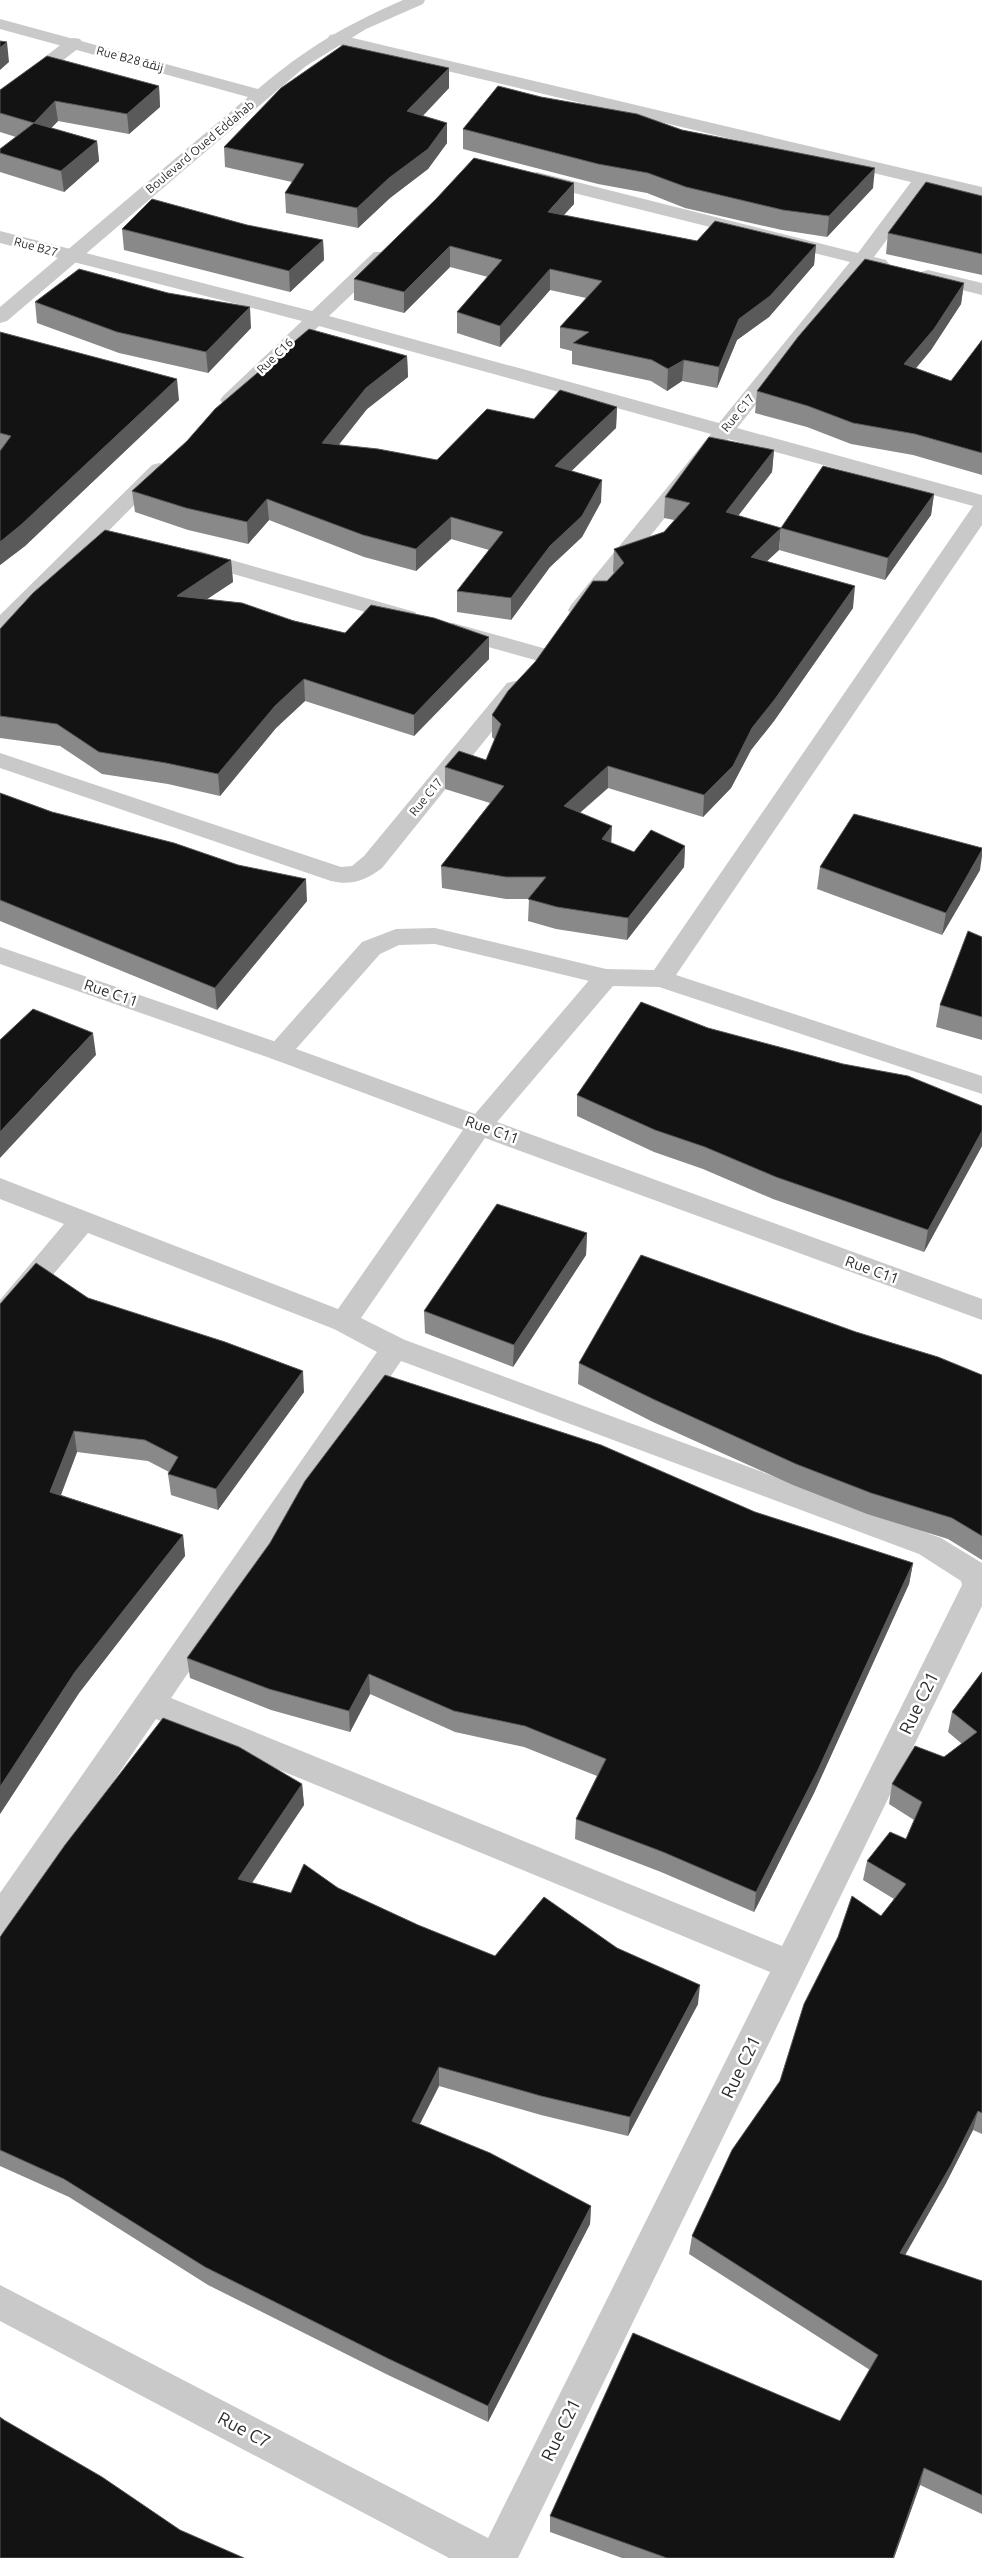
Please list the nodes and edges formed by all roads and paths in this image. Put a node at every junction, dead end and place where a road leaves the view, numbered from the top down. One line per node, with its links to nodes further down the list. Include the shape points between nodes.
1 (417, 0): 3 (street, Boulevard Oued Eddahab)
2 (0, 24): 4 (street, Rue B28 زنقة)
3 (336, 38): 5 (street, Boulevard Oued Eddahab, via 300,62); 8 (street)
4 (74, 44): 5 (street, Rue B28 زنقة); 6 (street)
5 (261, 95): 12 (street, Boulevard Oued Eddahab)
6 (0, 101)
7 (524, 175): 13 (street)
8 (922, 179): 9 (street); 13 (street, Rue C17)
9 (982, 193)
10 (0, 237): 12 (street, Rue B27)
11 (392, 246): 16 (street, Rue C16)
12 (71, 256): 15 (street, Boulevard Oued Eddahab); 16 (street, Rue B27)
13 (862, 260): 14 (street); 18 (street, Rue C17)
14 (982, 289)
15 (0, 318)
16 (314, 318): 17 (street, Rue C16); 18 (street, Rue B27)
17 (216, 413)
18 (723, 431): 20 (street, Rue B27); 24 (street, Rue C17)
19 (175, 454): 23 (street, via 108,531)
20 (982, 502)
21 (982, 509): 28 (street)
22 (174, 550): 24 (street)
23 (0, 627)
24 (555, 640): 25 (street, Rue C17, via 373,862 358,874 340,875)
25 (0, 760)
26 (0, 955): 29 (street, Rue C11)
27 (606, 977): 28 (street); 29 (street, via 435,936 396,937 371,948); 31 (street)
28 (661, 979): 30 (street)
29 (279, 1052): 31 (street, Rue C11)
30 (982, 1085)
31 (480, 1125): 34 (street, Rue C11); 36 (street)
32 (0, 1188): 33 (street)
33 (83, 1220): 35 (street); 36 (street)
34 (982, 1310)
35 (0, 1319)
36 (344, 1322): 37 (street)
37 (395, 1348): 38 (street); 40 (street, Rue C21, via 930,1546 975,1574 977,1585)
38 (150, 1703): 39 (street); 40 (street)
39 (0, 1920)
40 (791, 1965): 43 (street, Rue C21)
41 (0, 2302): 42 (street, Rue C7)
42 (488, 2558)
43 (498, 2558)

